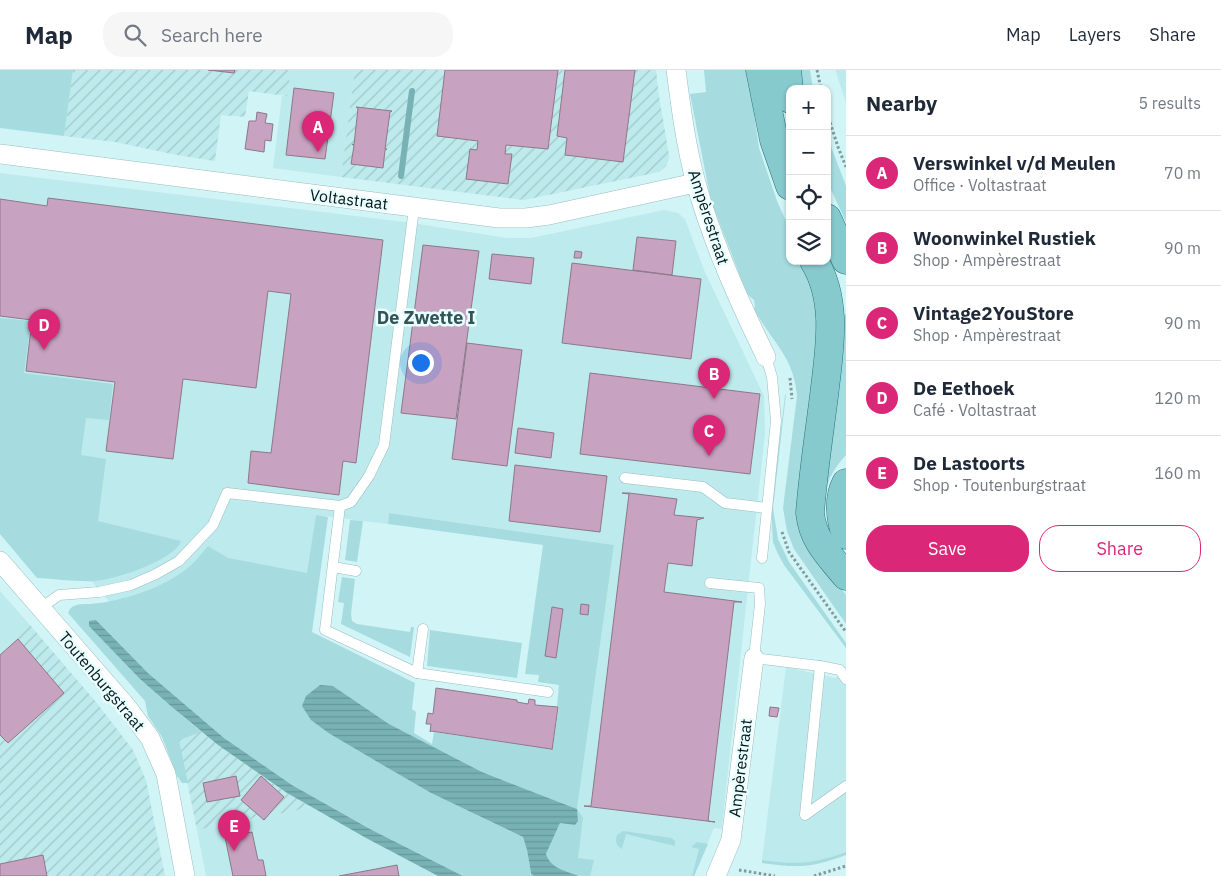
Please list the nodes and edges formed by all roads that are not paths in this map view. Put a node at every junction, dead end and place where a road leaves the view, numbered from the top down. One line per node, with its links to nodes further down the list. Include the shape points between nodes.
1 (676, 70): 7 (street, Ampèrestraat)
2 (760, 70): 6 (main road, via 774,140)
3 (787, 70): 4 (main road)
4 (789, 85)
5 (0, 154): 8 (street, Voltastraat)
6 (786, 175)
7 (696, 183): 8 (street, Voltastraat, via 526,218); 12 (street, Ampèrestraat, via 715,242)
8 (414, 208): 15 (lane, via 384,446 351,502)
9 (837, 245): 11 (main road)
10 (816, 265): 22 (main road, via 826,288 830,321 810,513 816,537)
11 (846, 287)
12 (766, 358): 16 (lane, via 772,377 776,421)
13 (626, 478): 16 (lane, via 703,487 726,503)
14 (846, 483): 17 (main road, via 841,501)
15 (340, 506): 20 (lane); 24 (lane, via 227,492 213,525 179,561 131,584 99,592 58,595)
16 (767, 508): 18 (lane)
17 (846, 535)
18 (762, 558)
19 (0, 561): 24 (street, Toutenburgstraat)
20 (332, 567): 21 (lane); 28 (lane, via 325,630)
21 (356, 571)
22 (846, 576)
23 (710, 583): 26 (lane, via 759,588)
24 (41, 608): 32 (street, Toutenburgstraat, via 150,738 166,774)
25 (423, 629): 28 (lane)
26 (754, 658): 27 (lane); 33 (street, Ampèrestraat, via 731,840)
27 (820, 666): 29 (lane, via 840,670); 31 (lane, via 805,815)
28 (417, 673): 30 (lane)
29 (846, 680)
30 (548, 692)
31 (846, 786)
32 (185, 876)
33 (716, 876)

